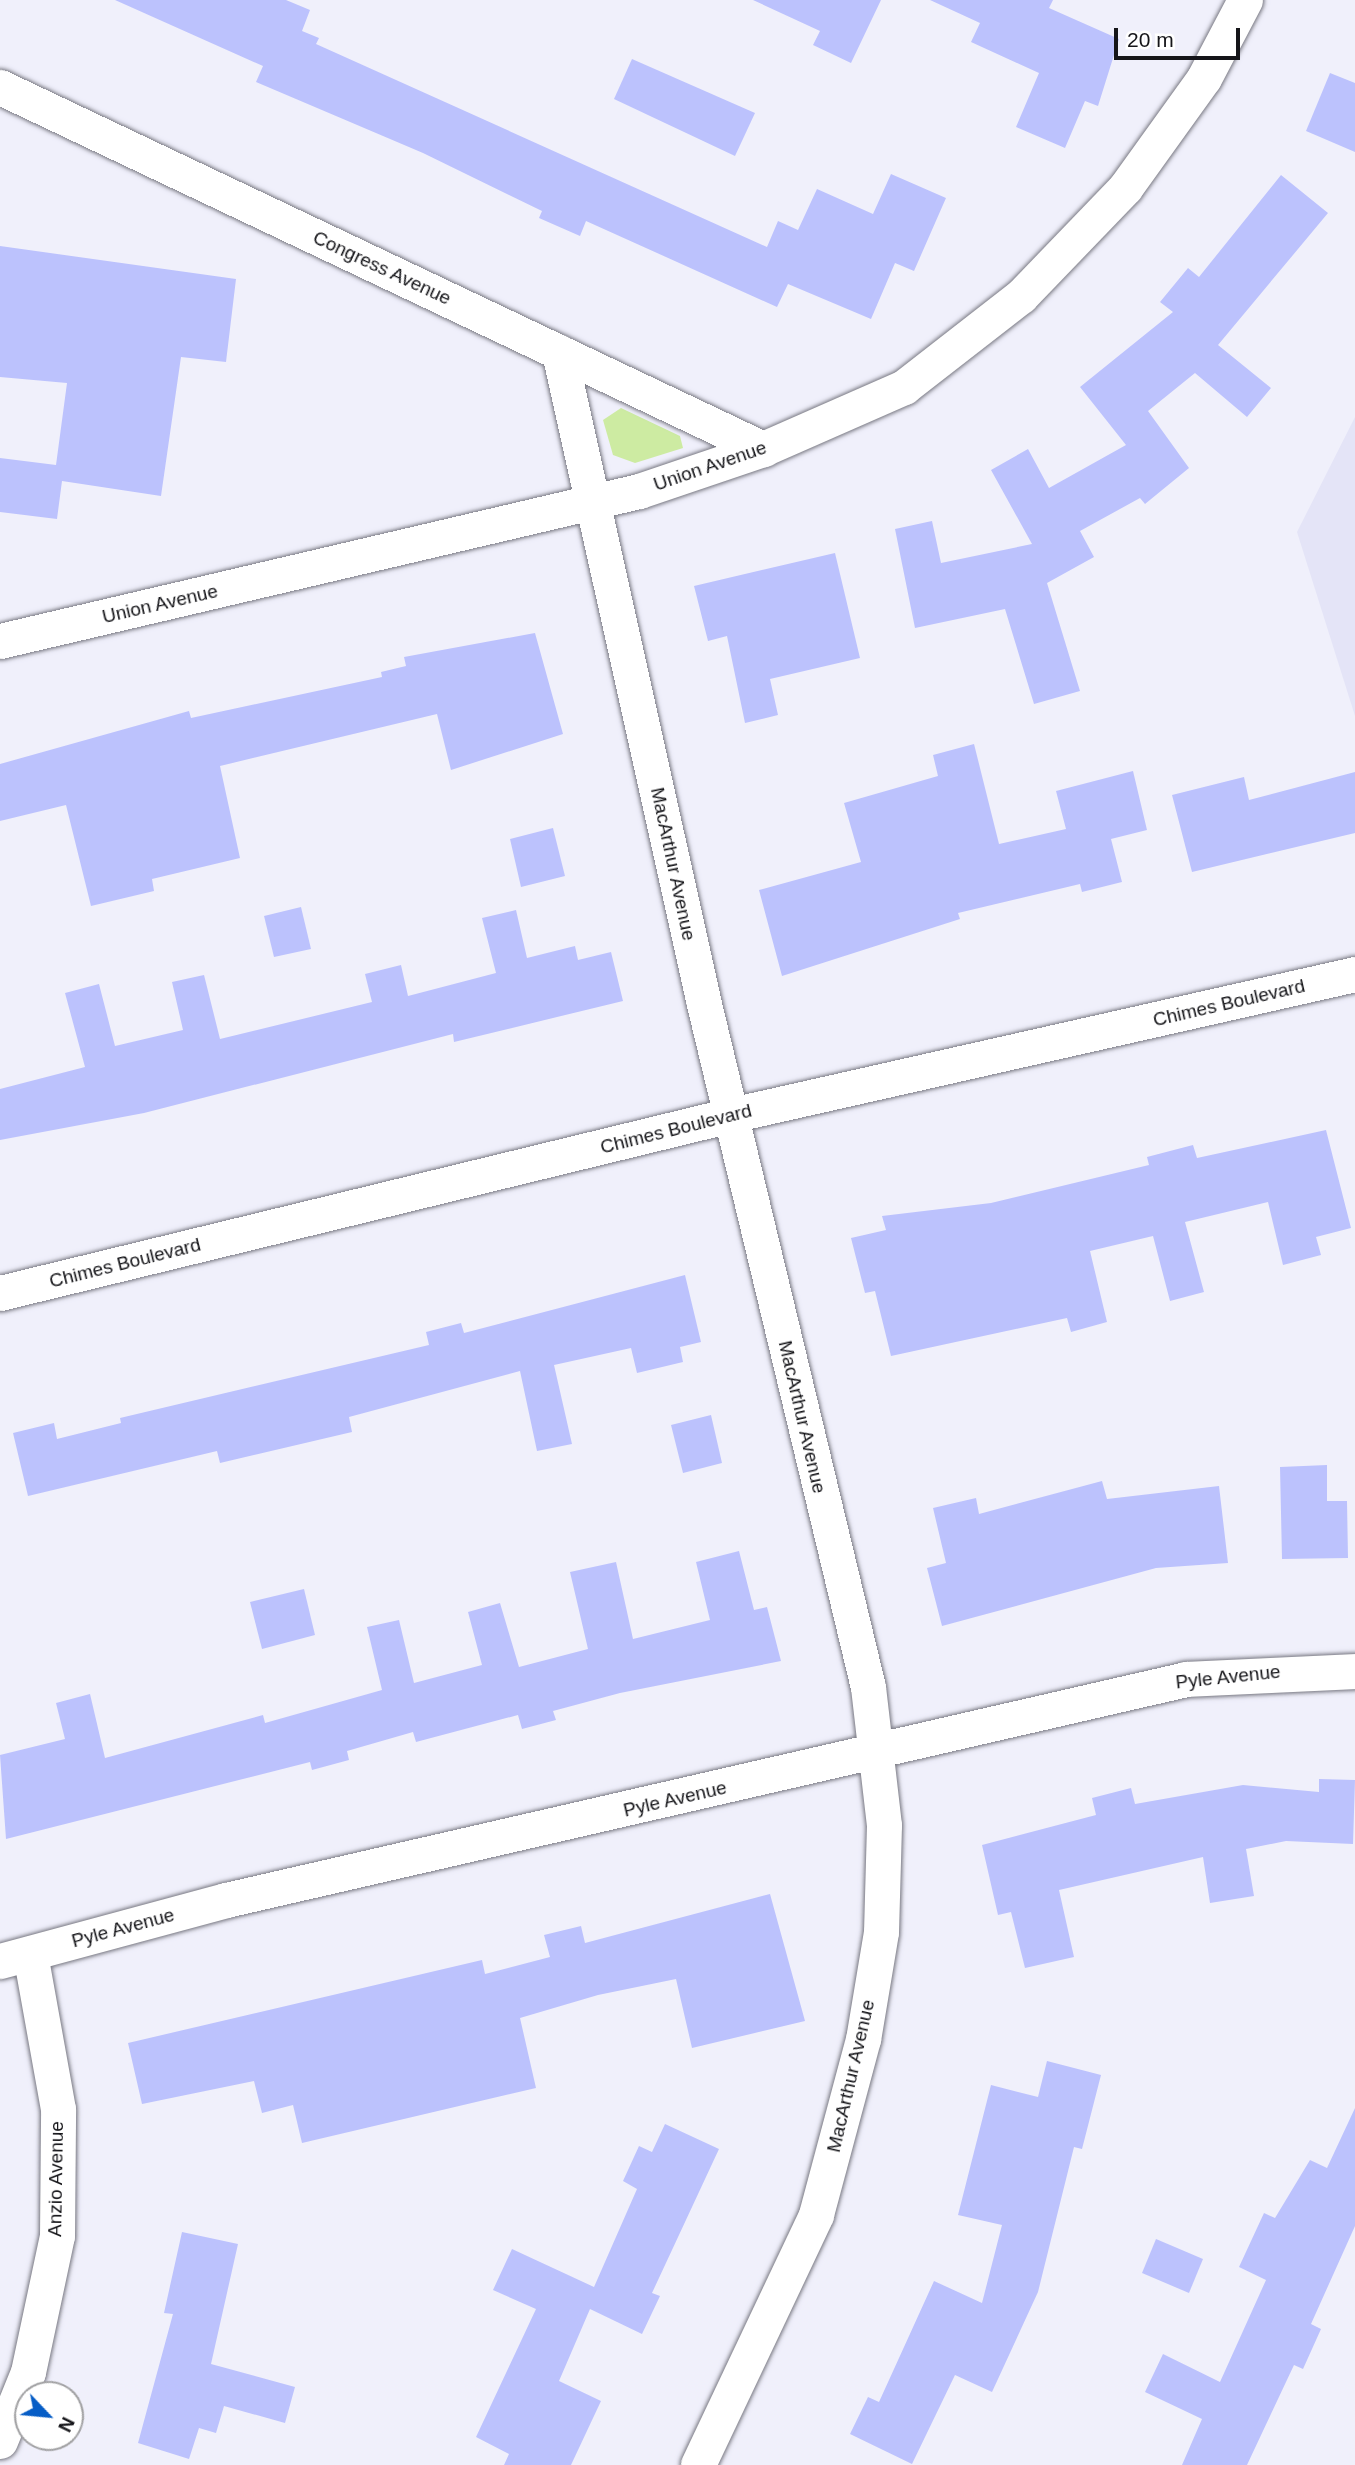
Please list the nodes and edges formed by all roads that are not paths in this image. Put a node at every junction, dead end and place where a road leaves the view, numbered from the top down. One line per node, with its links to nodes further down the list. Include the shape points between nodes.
1 (1245, 0): 4 (street, Union Avenue, via 1204,78 1125,188 1021,296 904,387)
2 (0, 88): 3 (street, Congress Avenue)
3 (559, 352): 4 (street, Congress Avenue); 5 (street, MacArthur Avenue)
4 (763, 449): 5 (street, Union Avenue)
5 (591, 503): 6 (street, Union Avenue); 8 (street, MacArthur Avenue)
6 (0, 640)
7 (1355, 974): 8 (street, Chimes Boulevard)
8 (731, 1115): 9 (street, Chimes Boulevard); 11 (street, MacArthur Avenue)
9 (0, 1293)
10 (1355, 1671): 11 (street, Pyle Avenue, via 1186,1679)
11 (878, 1749): 12 (street, Pyle Avenue, via 226,1900); 14 (street, MacArthur Avenue, via 881,1932 863,2039 816,2214)
12 (15, 1957): 13 (street, Anzio Avenue, via 58,2109 57,2236 28,2372)
13 (0, 2441)
14 (698, 2465)

